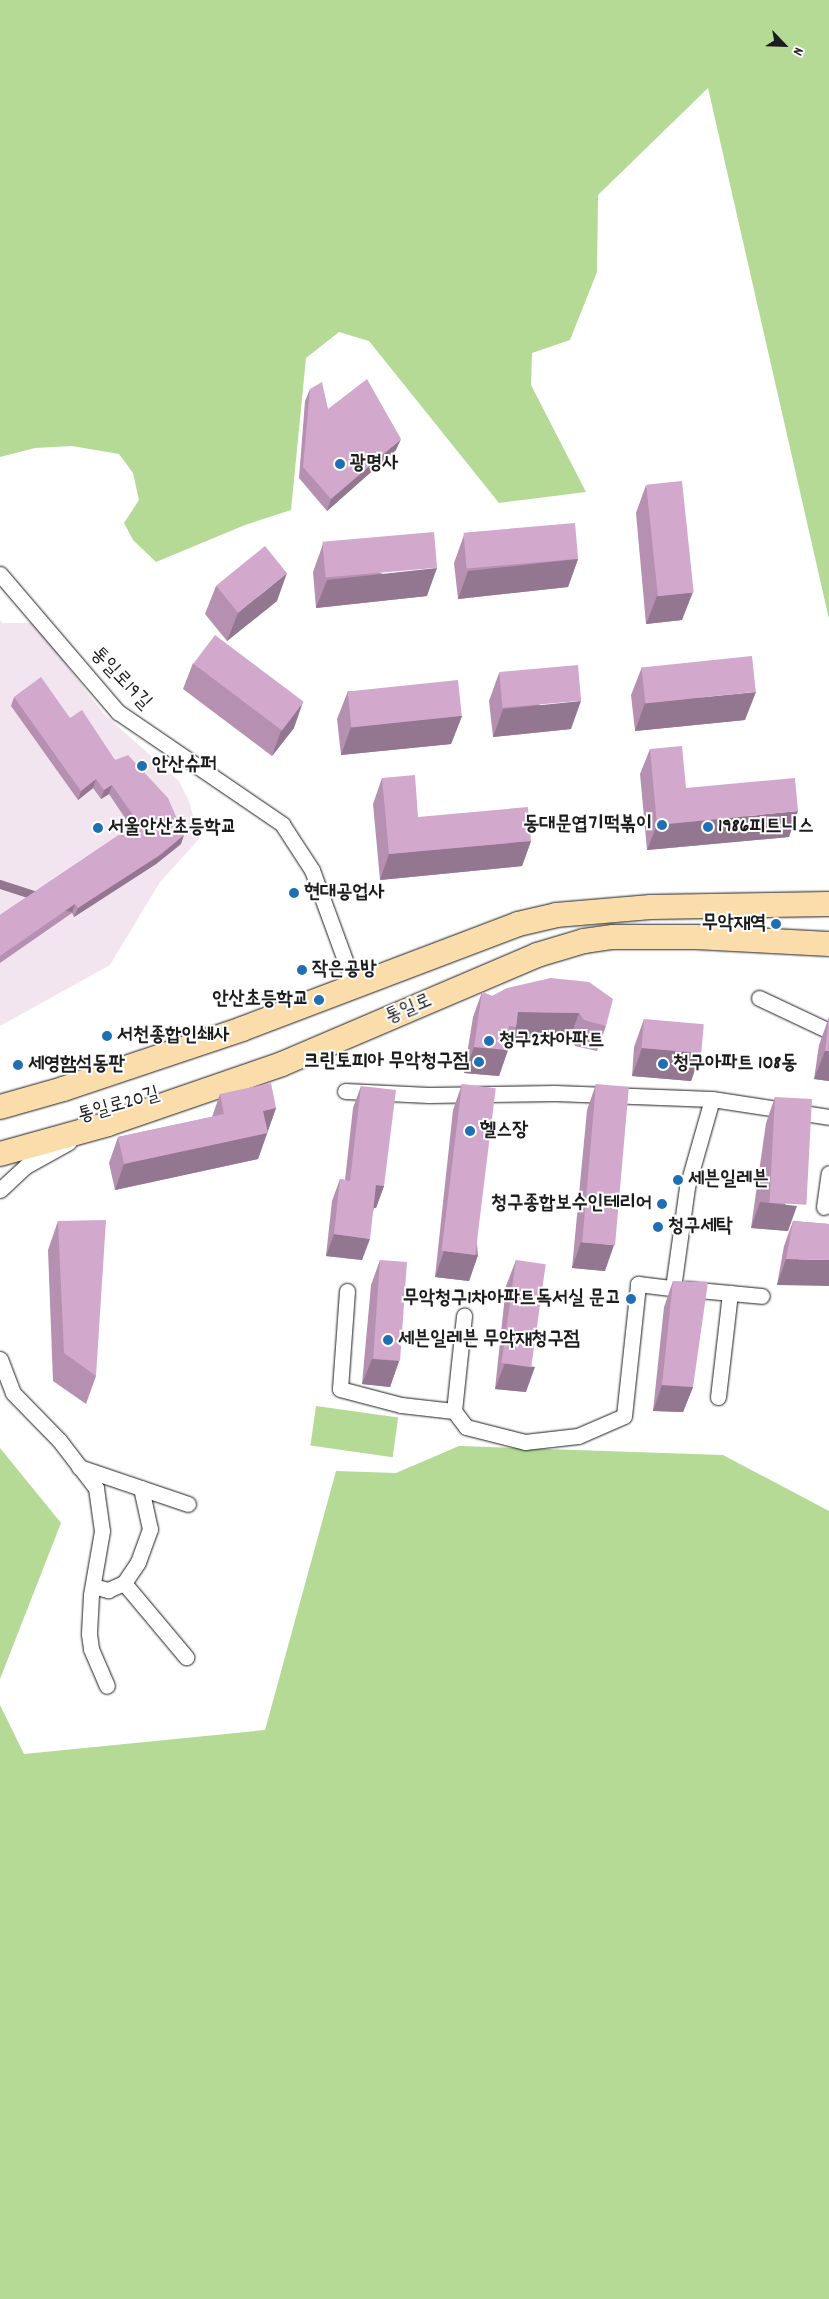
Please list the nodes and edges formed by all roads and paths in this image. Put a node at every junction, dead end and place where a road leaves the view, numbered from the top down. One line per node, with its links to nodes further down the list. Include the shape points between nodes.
1 (0, 574): 4 (street, 통일로19길, via 118,712 282,824 312,870)
2 (829, 904): 4 (main road, 통일로, via 681,906 556,915 518,924)
3 (829, 944): 7 (main road, 통일로, via 687,937 614,937 584,941 537,955)
4 (354, 985): 10 (main road, 통일로, via 242,1029)
5 (759, 998): 6 (street)
6 (829, 1031)
7 (247, 1076): 12 (main road, 통일로, via 108,1124); 14 (street, 통일로20길, via 249,1089 73,1140 26,1166)
8 (345, 1090): 9 (street, via 429,1095 555,1093)
9 (712, 1099): 11 (street); 16 (street, via 687,1187)
10 (0, 1107)
11 (829, 1117)
12 (0, 1154)
13 (829, 1173): 15 (street)
14 (0, 1190)
15 (824, 1207)
16 (673, 1288): 18 (street); 23 (street, via 638,1284 624,1416 578,1436 525,1442 466,1427)
17 (347, 1290): 23 (street, via 340,1389 401,1405)
18 (730, 1293): 19 (street); 22 (street)
19 (762, 1296)
20 (464, 1316): 23 (street)
21 (0, 1359): 24 (street, via 13,1394)
22 (718, 1397)
23 (454, 1411)
24 (79, 1467): 25 (street); 28 (street, via 96,1488 102,1531)
25 (141, 1488): 26 (street); 27 (street, via 150,1529 138,1562)
26 (188, 1504)
27 (124, 1583): 28 (street, via 108,1590); 29 (street)
28 (93, 1586): 30 (street, via 91,1650)
29 (186, 1657)
30 (107, 1686)

